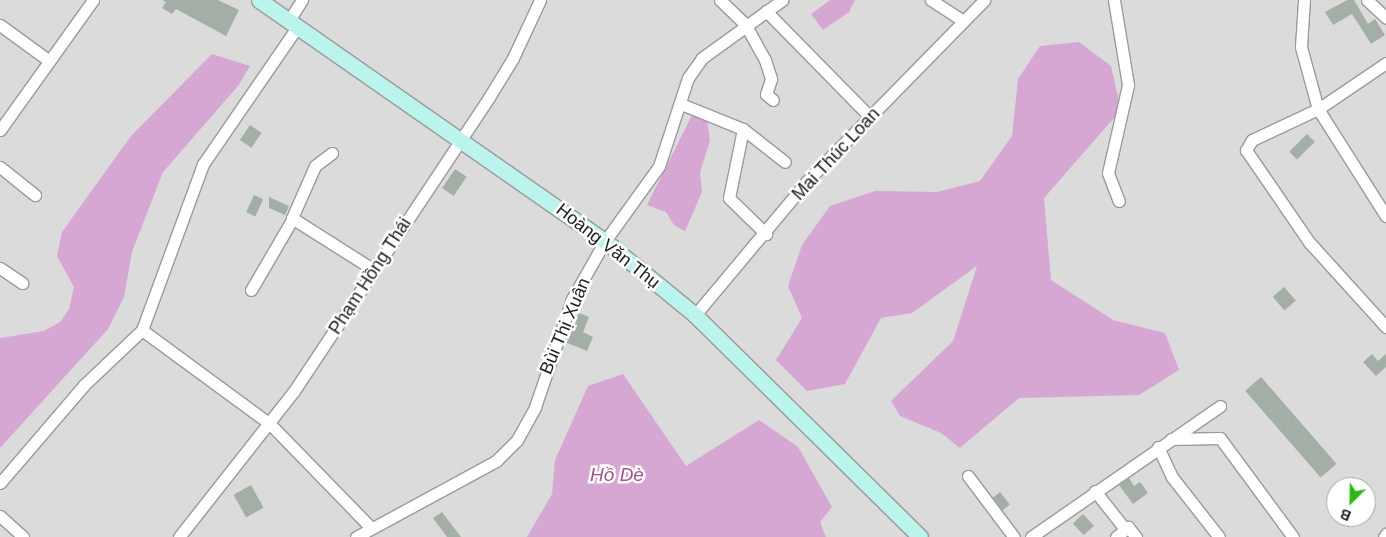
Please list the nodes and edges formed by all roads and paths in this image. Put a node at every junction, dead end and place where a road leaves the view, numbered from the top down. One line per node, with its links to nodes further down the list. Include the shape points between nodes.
1 (93, 0): 18 (street)
2 (259, 0): 15 (main road, Hoàng Văn Thụ)
3 (302, 0): 15 (street)
4 (540, 0): 26 (street, Phạm Hồng Thái, via 513,58)
5 (720, 0): 16 (street)
6 (782, 0): 12 (street, Bùi Thị Xuân)
7 (931, 0): 14 (street)
8 (984, 0): 14 (street, Mai Thúc Loan)
9 (1114, 0): 31 (street, via 1128,85 1108,173)
10 (1304, 0): 22 (street, via 1300,47)
11 (1367, 0): 13 (street)
12 (766, 11): 16 (street, Bùi Thị Xuân); 23 (street)
13 (1386, 18)
14 (963, 21): 23 (street, Mai Thúc Loan)
15 (293, 23): 26 (main road, Hoàng Văn Thụ); 42 (street, via 203,164)
16 (745, 24): 20 (street, via 765,60 771,79 766,94); 21 (street, Bùi Thị Xuân, via 702,58 688,78)
17 (0, 25): 18 (street)
18 (48, 60): 25 (street)
19 (1386, 63): 22 (street)
20 (773, 100)
21 (681, 104): 24 (street); 35 (street, Bùi Thị Xuân, via 659,166)
22 (1318, 108): 32 (street); 41 (street, via 1252,140 1247,154 1309,242)
23 (870, 117): 34 (street, Mai Thúc Loan, via 807,182)
24 (742, 129): 28 (street); 34 (street, via 729,198)
25 (0, 130)
26 (463, 139): 35 (main road, Hoàng Văn Thụ); 37 (street, Phạm Hồng Thái)
27 (332, 153): 33 (street, via 315,166 302,187)
28 (785, 162)
29 (0, 167): 30 (street)
30 (35, 196)
31 (1119, 201)
32 (1386, 216)
33 (293, 218): 37 (street); 39 (street)
34 (766, 234): 40 (street, Mai Thúc Loan)
35 (605, 241): 40 (main road, Hoàng Văn Thụ); 51 (street, Bùi Thị Xuân, via 572,299 535,407 517,440 496,461)
36 (0, 268): 38 (street)
37 (374, 270): 44 (street, Phạm Hồng Thái)
38 (22, 283)
39 (251, 290)
40 (695, 315): 57 (main road, Hoàng Văn Thụ)
41 (1386, 327)
42 (142, 330): 44 (street); 48 (street, via 84,385)
43 (1220, 406): 45 (street)
44 (270, 424): 51 (street); 55 (street, Phạm Hồng Thái)
45 (1171, 439): 46 (street); 63 (street, via 1220,438)
46 (1158, 447): 49 (street); 62 (street, via 1172,477)
47 (968, 476): 58 (street)
48 (0, 483)
49 (1095, 491): 52 (street); 59 (street)
50 (0, 516): 54 (street)
51 (371, 528): 56 (street, Bùi Thị Xuân)
52 (1127, 528): 60 (street); 61 (street)
53 (1386, 534): 64 (street)
54 (23, 537)
55 (179, 537)
56 (356, 537)
57 (920, 537)
58 (1014, 537)
59 (1031, 537)
60 (1116, 537)
61 (1136, 537)
62 (1219, 537)
63 (1293, 537)
64 (1384, 537)

